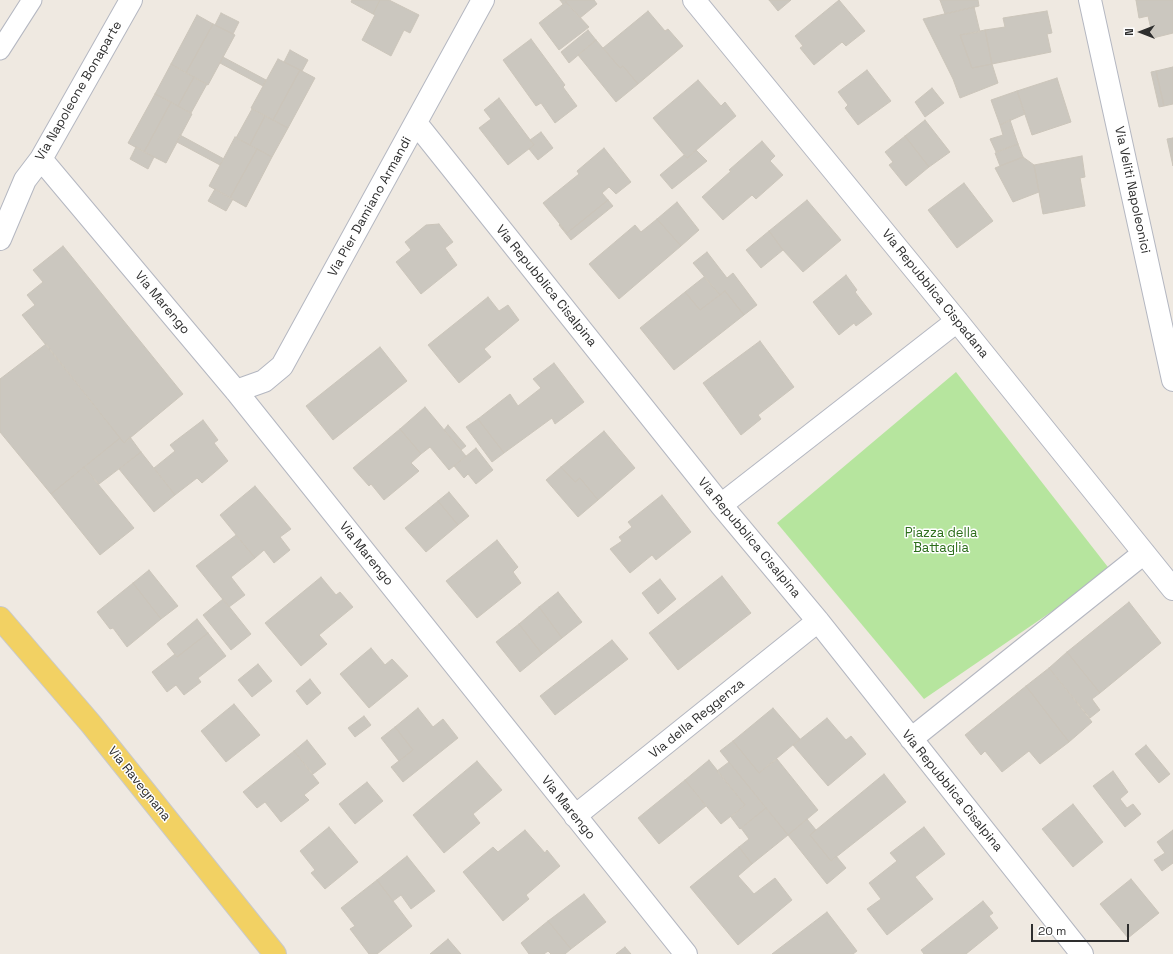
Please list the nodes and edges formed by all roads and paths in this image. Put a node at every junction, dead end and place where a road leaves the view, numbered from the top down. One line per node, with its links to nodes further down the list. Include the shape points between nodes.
1 (32, 0): 6 (lane)
2 (131, 0): 8 (street, Via Napoleone Bonaparte)
3 (483, 0): 7 (street, Via Pier Damiano Armandi)
4 (694, 0): 12 (street, Via Repubblica Cispadana)
5 (1090, 0): 13 (street, Via Veliti Napoleonici)
6 (0, 50)
7 (416, 123): 14 (street, Via Pier Damiano Armandi, via 282,366 264,381); 15 (street, Via Repubblica Cisalpina)
8 (41, 159): 9 (street, Via Napoleone Bonaparte); 14 (street, Via Marengo)
9 (24, 180): 10 (street, Via Napoleone Bonaparte); 11 (street, Via Napoleone Bonaparte)
10 (0, 195)
11 (0, 239)
12 (957, 321): 15 (street); 16 (street, Via Repubblica Cispadana)
13 (1173, 380)
14 (236, 391): 21 (street, Via Marengo)
15 (721, 505): 19 (street, Via Repubblica Cisalpina)
16 (1144, 553): 17 (street, Via Repubblica Cispadana); 20 (street)
17 (1173, 589)
18 (0, 618): 22 (main road, Via Ravegnana, via 91,724)
19 (818, 621): 20 (street, Via Repubblica Cisalpina); 21 (street, Via della Reggenza)
20 (911, 739): 24 (street, Via Repubblica Cisalpina)
21 (575, 816): 23 (street, Via Marengo)
22 (275, 954)
23 (686, 954)
24 (1082, 954)

